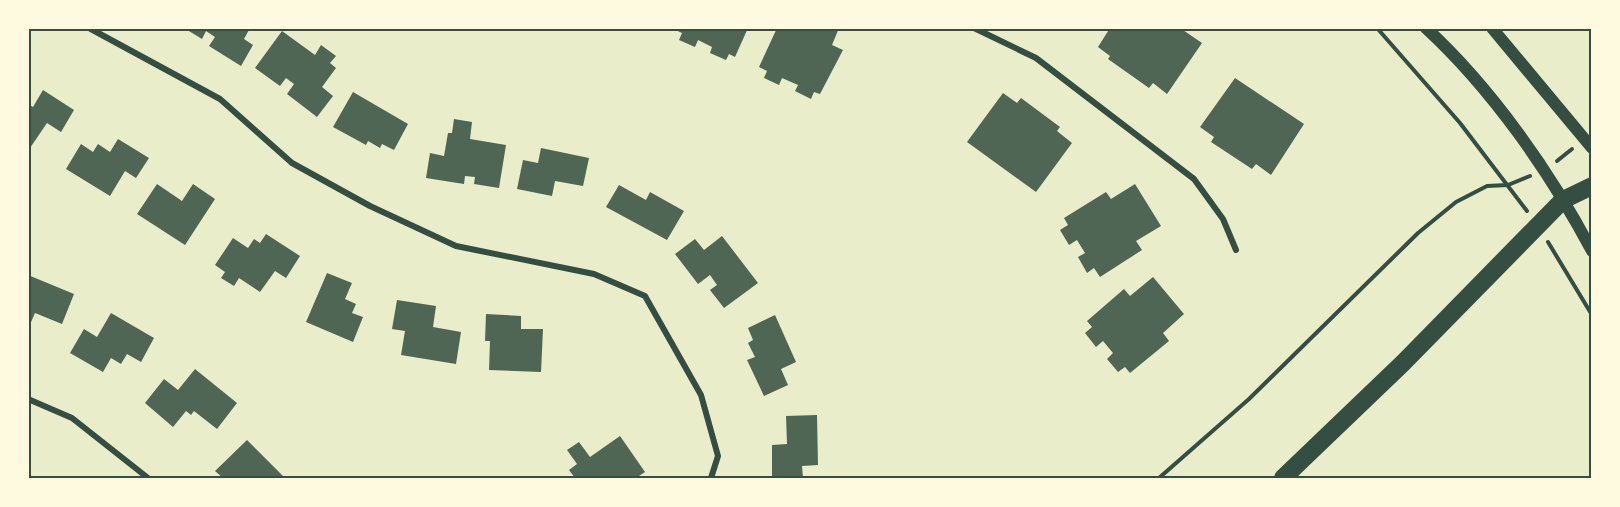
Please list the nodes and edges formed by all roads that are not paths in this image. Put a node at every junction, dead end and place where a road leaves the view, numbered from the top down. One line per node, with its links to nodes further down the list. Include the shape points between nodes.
1 (89, 28): 12 (street, via 220,99 292,163 370,206 456,246 594,274 645,296 701,395 718,456)
2 (974, 28): 8 (street, via 1036,57 1194,178 1222,219)
3 (1426, 28): 7 (main road, via 1479,86 1545,170)
4 (1492, 28): 5 (main road)
5 (1592, 148)
6 (1592, 186): 7 (highway)
7 (1563, 200): 9 (main road); 13 (highway)
8 (1236, 250)
9 (1592, 251)
10 (28, 399): 11 (street, via 72,418)
11 (148, 478)
12 (711, 478)
13 (1283, 478)

